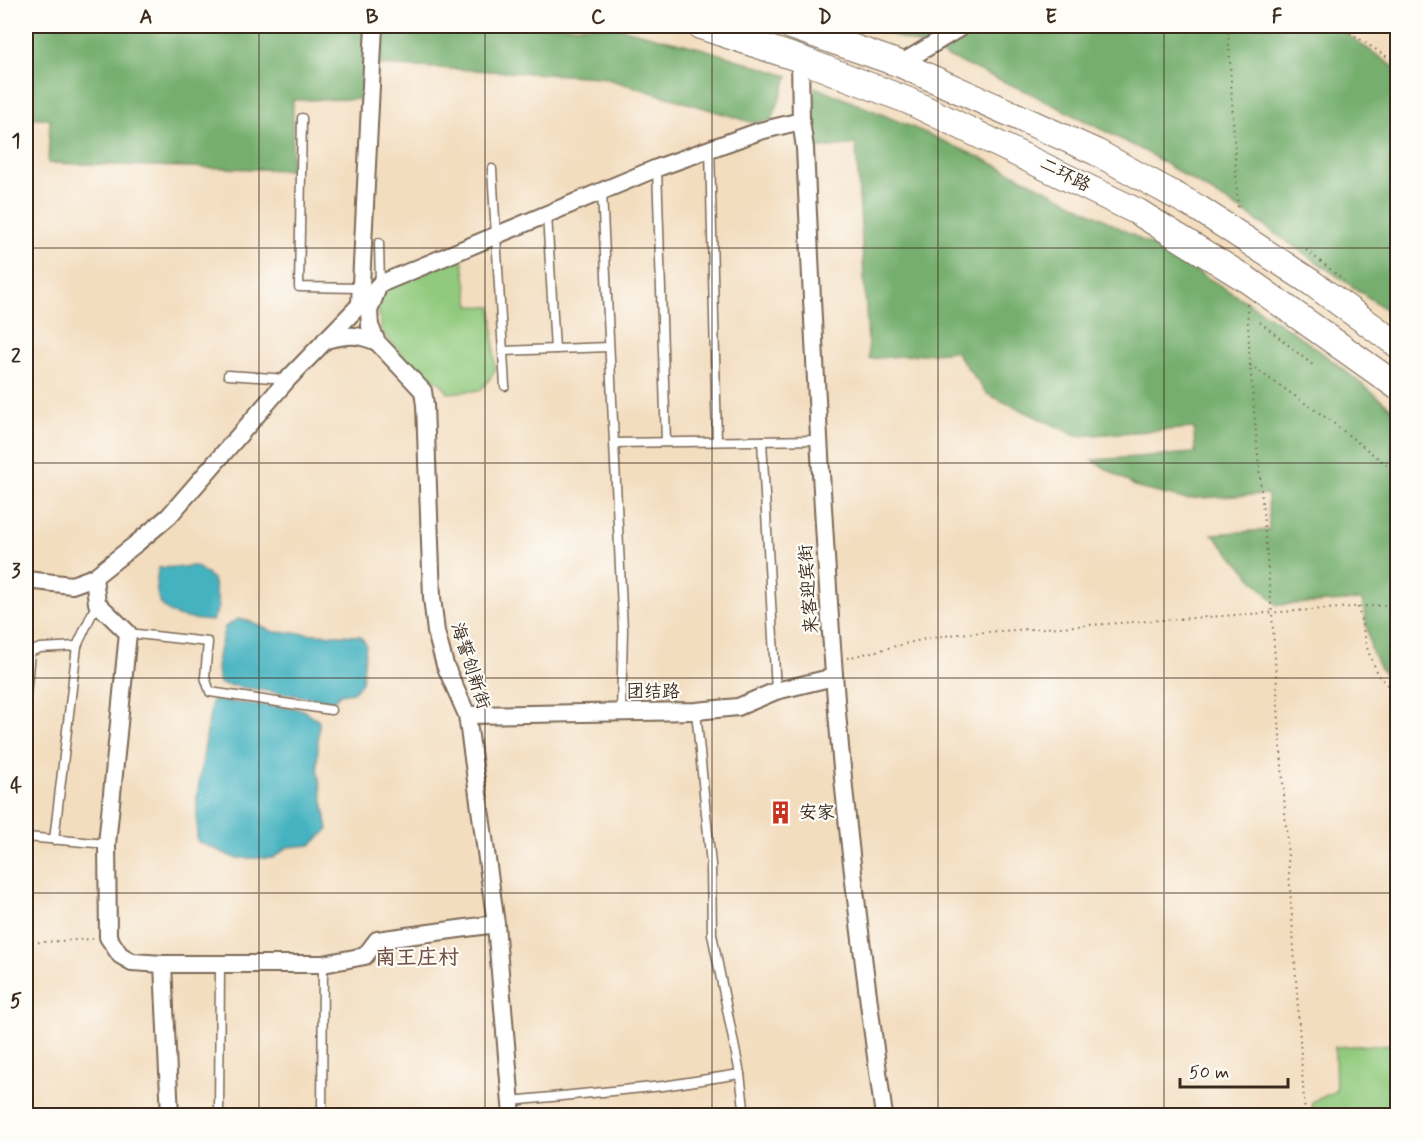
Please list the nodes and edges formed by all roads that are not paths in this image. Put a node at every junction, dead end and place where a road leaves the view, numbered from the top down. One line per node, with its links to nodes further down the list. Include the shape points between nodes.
1 (374, 26): 17 (street)
2 (700, 26): 5 (main road, 二环路)
3 (791, 26): 6 (main road, 二环路)
4 (963, 26): 6 (street)
5 (800, 59): 8 (street, 来客迎宾街); 27 (main road, 二环路, via 909,101 1138,212 1246,279)
6 (900, 64): 20 (main road, 二环路, via 1096,152 1198,208)
7 (302, 118): 17 (lane, via 299,287)
8 (801, 121): 9 (street); 28 (street, 来客迎宾街)
9 (710, 148): 10 (street); 29 (lane)
10 (657, 168): 12 (street); 32 (lane)
11 (492, 169): 14 (lane)
12 (602, 192): 13 (street); 21 (lane)
13 (547, 214): 14 (street); 22 (lane)
14 (496, 234): 16 (street); 23 (lane)
15 (379, 243): 16 (lane)
16 (380, 284): 17 (street); 19 (street, via 369,311)
17 (361, 296): 18 (street)
18 (325, 340): 19 (street, via 361,335); 25 (street)
19 (376, 342): 44 (street, 海誓创新街, via 423,391 436,632 445,665)
20 (1398, 345)
21 (609, 347): 22 (lane); 31 (lane)
22 (555, 349): 23 (lane)
23 (503, 351): 26 (lane)
24 (228, 375): 25 (lane)
25 (288, 379): 33 (street, via 169,516)
26 (505, 386)
27 (1398, 387)
28 (819, 440): 30 (lane); 38 (street, 来客迎宾街)
29 (717, 441): 30 (lane); 32 (lane)
30 (762, 441): 39 (lane)
31 (614, 442): 32 (lane); 43 (lane, via 623,630)
32 (666, 442)
33 (94, 578): 34 (street, via 72,585); 35 (street)
34 (26, 580)
35 (97, 603): 36 (street); 37 (lane)
36 (128, 633): 41 (lane, via 208,642 205,677 210,692); 47 (street)
37 (77, 646): 40 (lane, via 30,652); 46 (lane)
38 (833, 669): 39 (street, 团结路); 58 (street, 来客迎宾街, via 860,936)
39 (776, 691): 42 (street, 团结路, via 738,707)
40 (26, 695)
41 (331, 710)
42 (696, 711): 43 (street, 团结路); 52 (lane, via 711,865 712,934)
43 (621, 712): 44 (street, 团结路)
44 (467, 715): 48 (street, 海誓创新街)
45 (26, 837): 46 (lane)
46 (54, 840): 47 (lane)
47 (107, 844): 49 (street, via 108,938 120,955 132,962)
48 (496, 924): 51 (street, via 377,940 365,956); 53 (street, 海誓创新街)
49 (163, 964): 50 (street); 54 (street)
50 (220, 964): 51 (street); 55 (lane)
51 (323, 964): 56 (lane)
52 (740, 1074): 53 (lane); 57 (lane)
53 (511, 1108)
54 (170, 1116)
55 (219, 1116)
56 (322, 1116)
57 (746, 1116)
58 (884, 1116)

